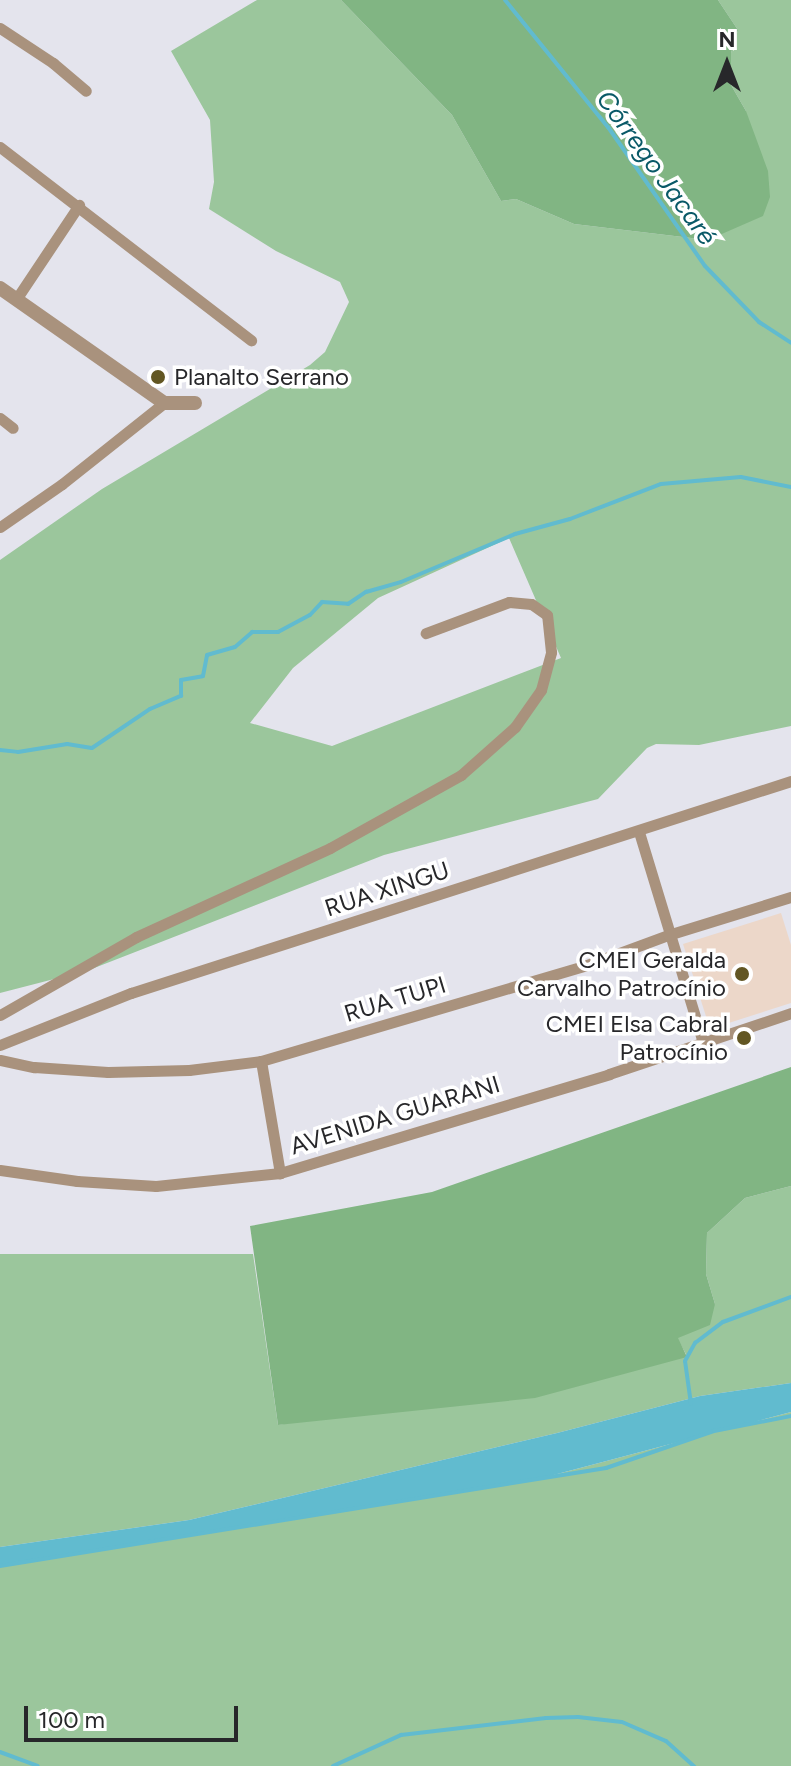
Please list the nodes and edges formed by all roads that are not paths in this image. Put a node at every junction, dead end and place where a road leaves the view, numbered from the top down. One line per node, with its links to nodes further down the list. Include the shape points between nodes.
1 (0, 28): 2 (street)
2 (86, 91)
3 (0, 147): 4 (street)
4 (79, 205): 6 (street); 7 (street)
5 (0, 288): 6 (street)
6 (17, 298): 8 (street)
7 (251, 340)
8 (164, 403): 9 (street); 12 (street)
9 (195, 403)
10 (0, 418): 11 (street)
11 (13, 428)
12 (0, 527)
13 (426, 633): 19 (street, via 509,602 531,604 547,615 551,652 541,690 515,727 461,775 330,848 136,937)
14 (791, 781): 15 (street, RUA XINGU)
15 (639, 832): 17 (street); 21 (street, RUA XINGU, via 131,993)
16 (791, 897): 17 (street, RUA TUPI)
17 (668, 935): 20 (street); 23 (street, RUA TUPI, via 587,965)
18 (791, 1013): 20 (street, AVENIDA GUARANI)
19 (0, 1015)
20 (703, 1043): 25 (street, AVENIDA GUARANI)
21 (0, 1045)
22 (0, 1060): 23 (street, RUA TUPI, via 108,1072)
23 (261, 1061): 25 (street)
24 (0, 1170): 25 (street, AVENIDA GUARANI, via 156,1186)
25 (280, 1173)

